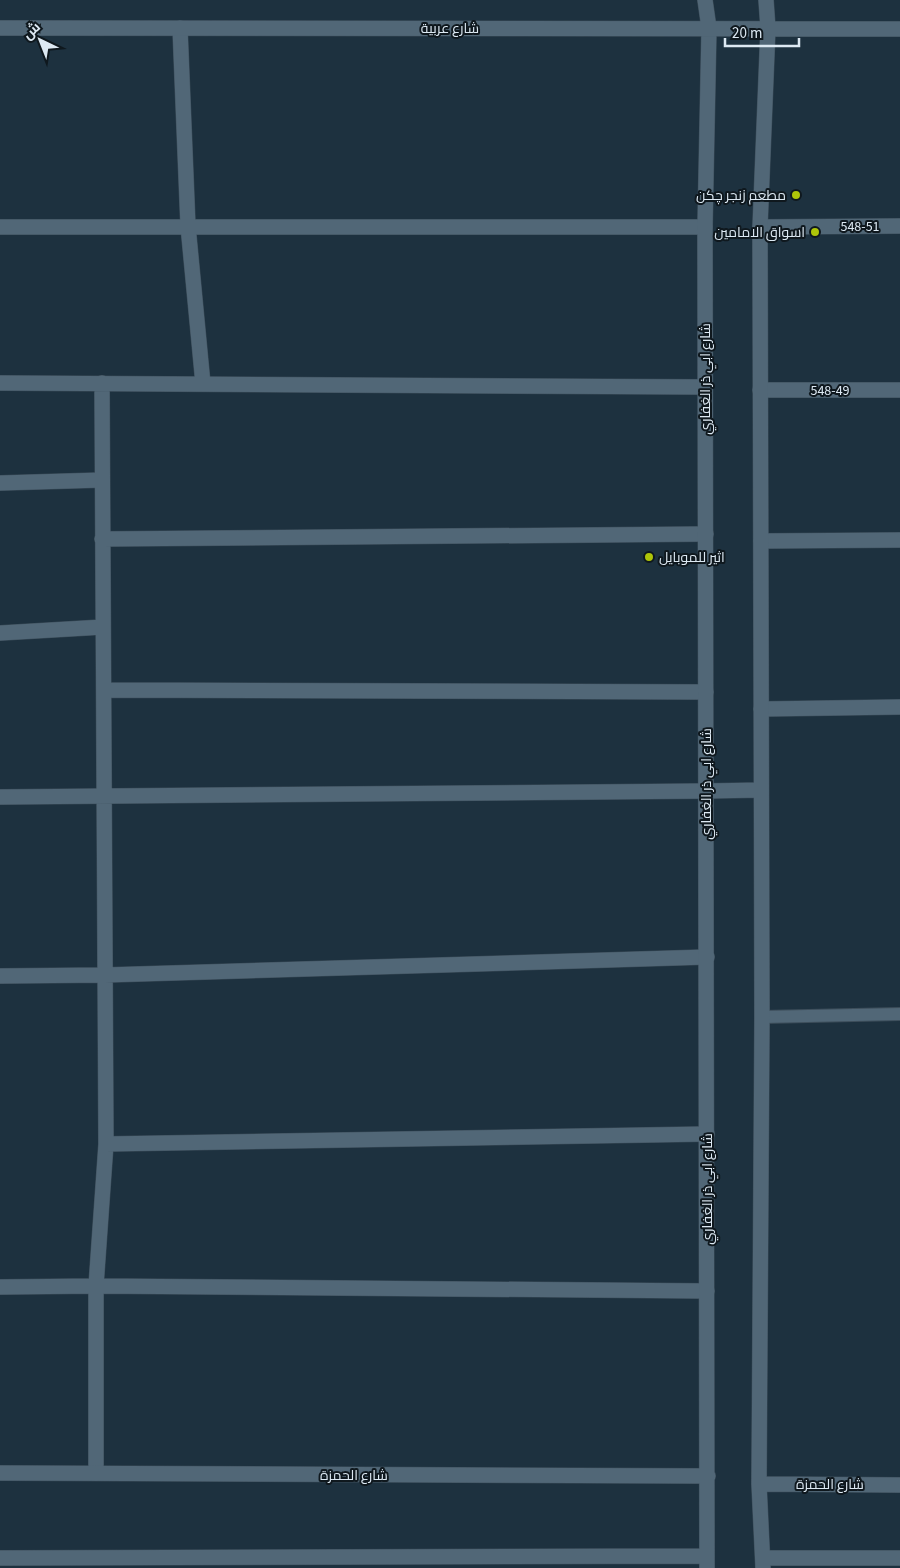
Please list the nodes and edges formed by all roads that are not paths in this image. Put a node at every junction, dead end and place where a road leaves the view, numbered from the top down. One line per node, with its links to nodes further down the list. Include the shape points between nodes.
1 (705, 0): 5 (street, شارع ابي ذر الغفاري)
2 (766, 0): 6 (street)
3 (0, 28): 4 (street, شارع عربية)
4 (180, 28): 5 (street, شارع عربية); 8 (street)
5 (709, 28): 6 (street, شارع عربية); 12 (street, شارع ابي ذر الغفاري)
6 (768, 28): 7 (street, شارع عربية); 9 (street)
7 (900, 29)
8 (188, 226): 11 (street); 12 (street); 15 (street)
9 (760, 226): 10 (street, 548-51); 17 (street)
10 (900, 226)
11 (0, 227)
12 (705, 227): 16 (street, شارع ابي ذر الغفاري)
13 (0, 383): 14 (street)
14 (102, 383): 15 (street); 19 (street)
15 (203, 384): 16 (street)
16 (706, 387): 21 (street, شارع ابي ذر الغفاري)
17 (760, 390): 18 (street, 548-49); 24 (street)
18 (900, 390)
19 (102, 480): 20 (street); 22 (street)
20 (0, 483)
21 (706, 534): 22 (street); 28 (street, شارع ابي ذر الغفاري)
22 (102, 539): 25 (street)
23 (900, 540): 24 (street)
24 (761, 541): 30 (street)
25 (103, 627): 26 (street); 27 (street)
26 (0, 633)
27 (104, 690): 28 (street); 33 (street)
28 (706, 692): 32 (street, شارع ابي ذر الغفاري)
29 (900, 707): 30 (street)
30 (761, 709): 31 (street)
31 (762, 790): 32 (street); 39 (street)
32 (706, 791): 33 (street); 35 (street, شارع ابي ذر الغفاري)
33 (104, 796): 34 (street); 36 (street)
34 (0, 797)
35 (706, 957): 36 (street); 40 (street, شارع ابي ذر الغفاري)
36 (106, 975): 37 (street); 41 (street)
37 (0, 976)
38 (900, 1014): 39 (lane)
39 (762, 1017): 48 (street)
40 (707, 1134): 41 (street); 44 (street, شارع ابي ذر الغفاري)
41 (106, 1144): 42 (street)
42 (96, 1286): 43 (street); 44 (street); 46 (street)
43 (0, 1287)
44 (707, 1291): 47 (street, شارع ابي ذر الغفاري)
45 (0, 1473): 46 (street, شارع الحمزة)
46 (96, 1473): 47 (street, شارع الحمزة)
47 (708, 1476): 52 (street, شارع ابي ذر الغفاري)
48 (759, 1484): 49 (street, شارع الحمزة); 54 (street)
49 (900, 1485)
50 (0, 1558): 53 (street)
51 (900, 1558): 54 (street)
52 (707, 1562): 53 (street)
53 (206, 1563)
54 (763, 1563)

